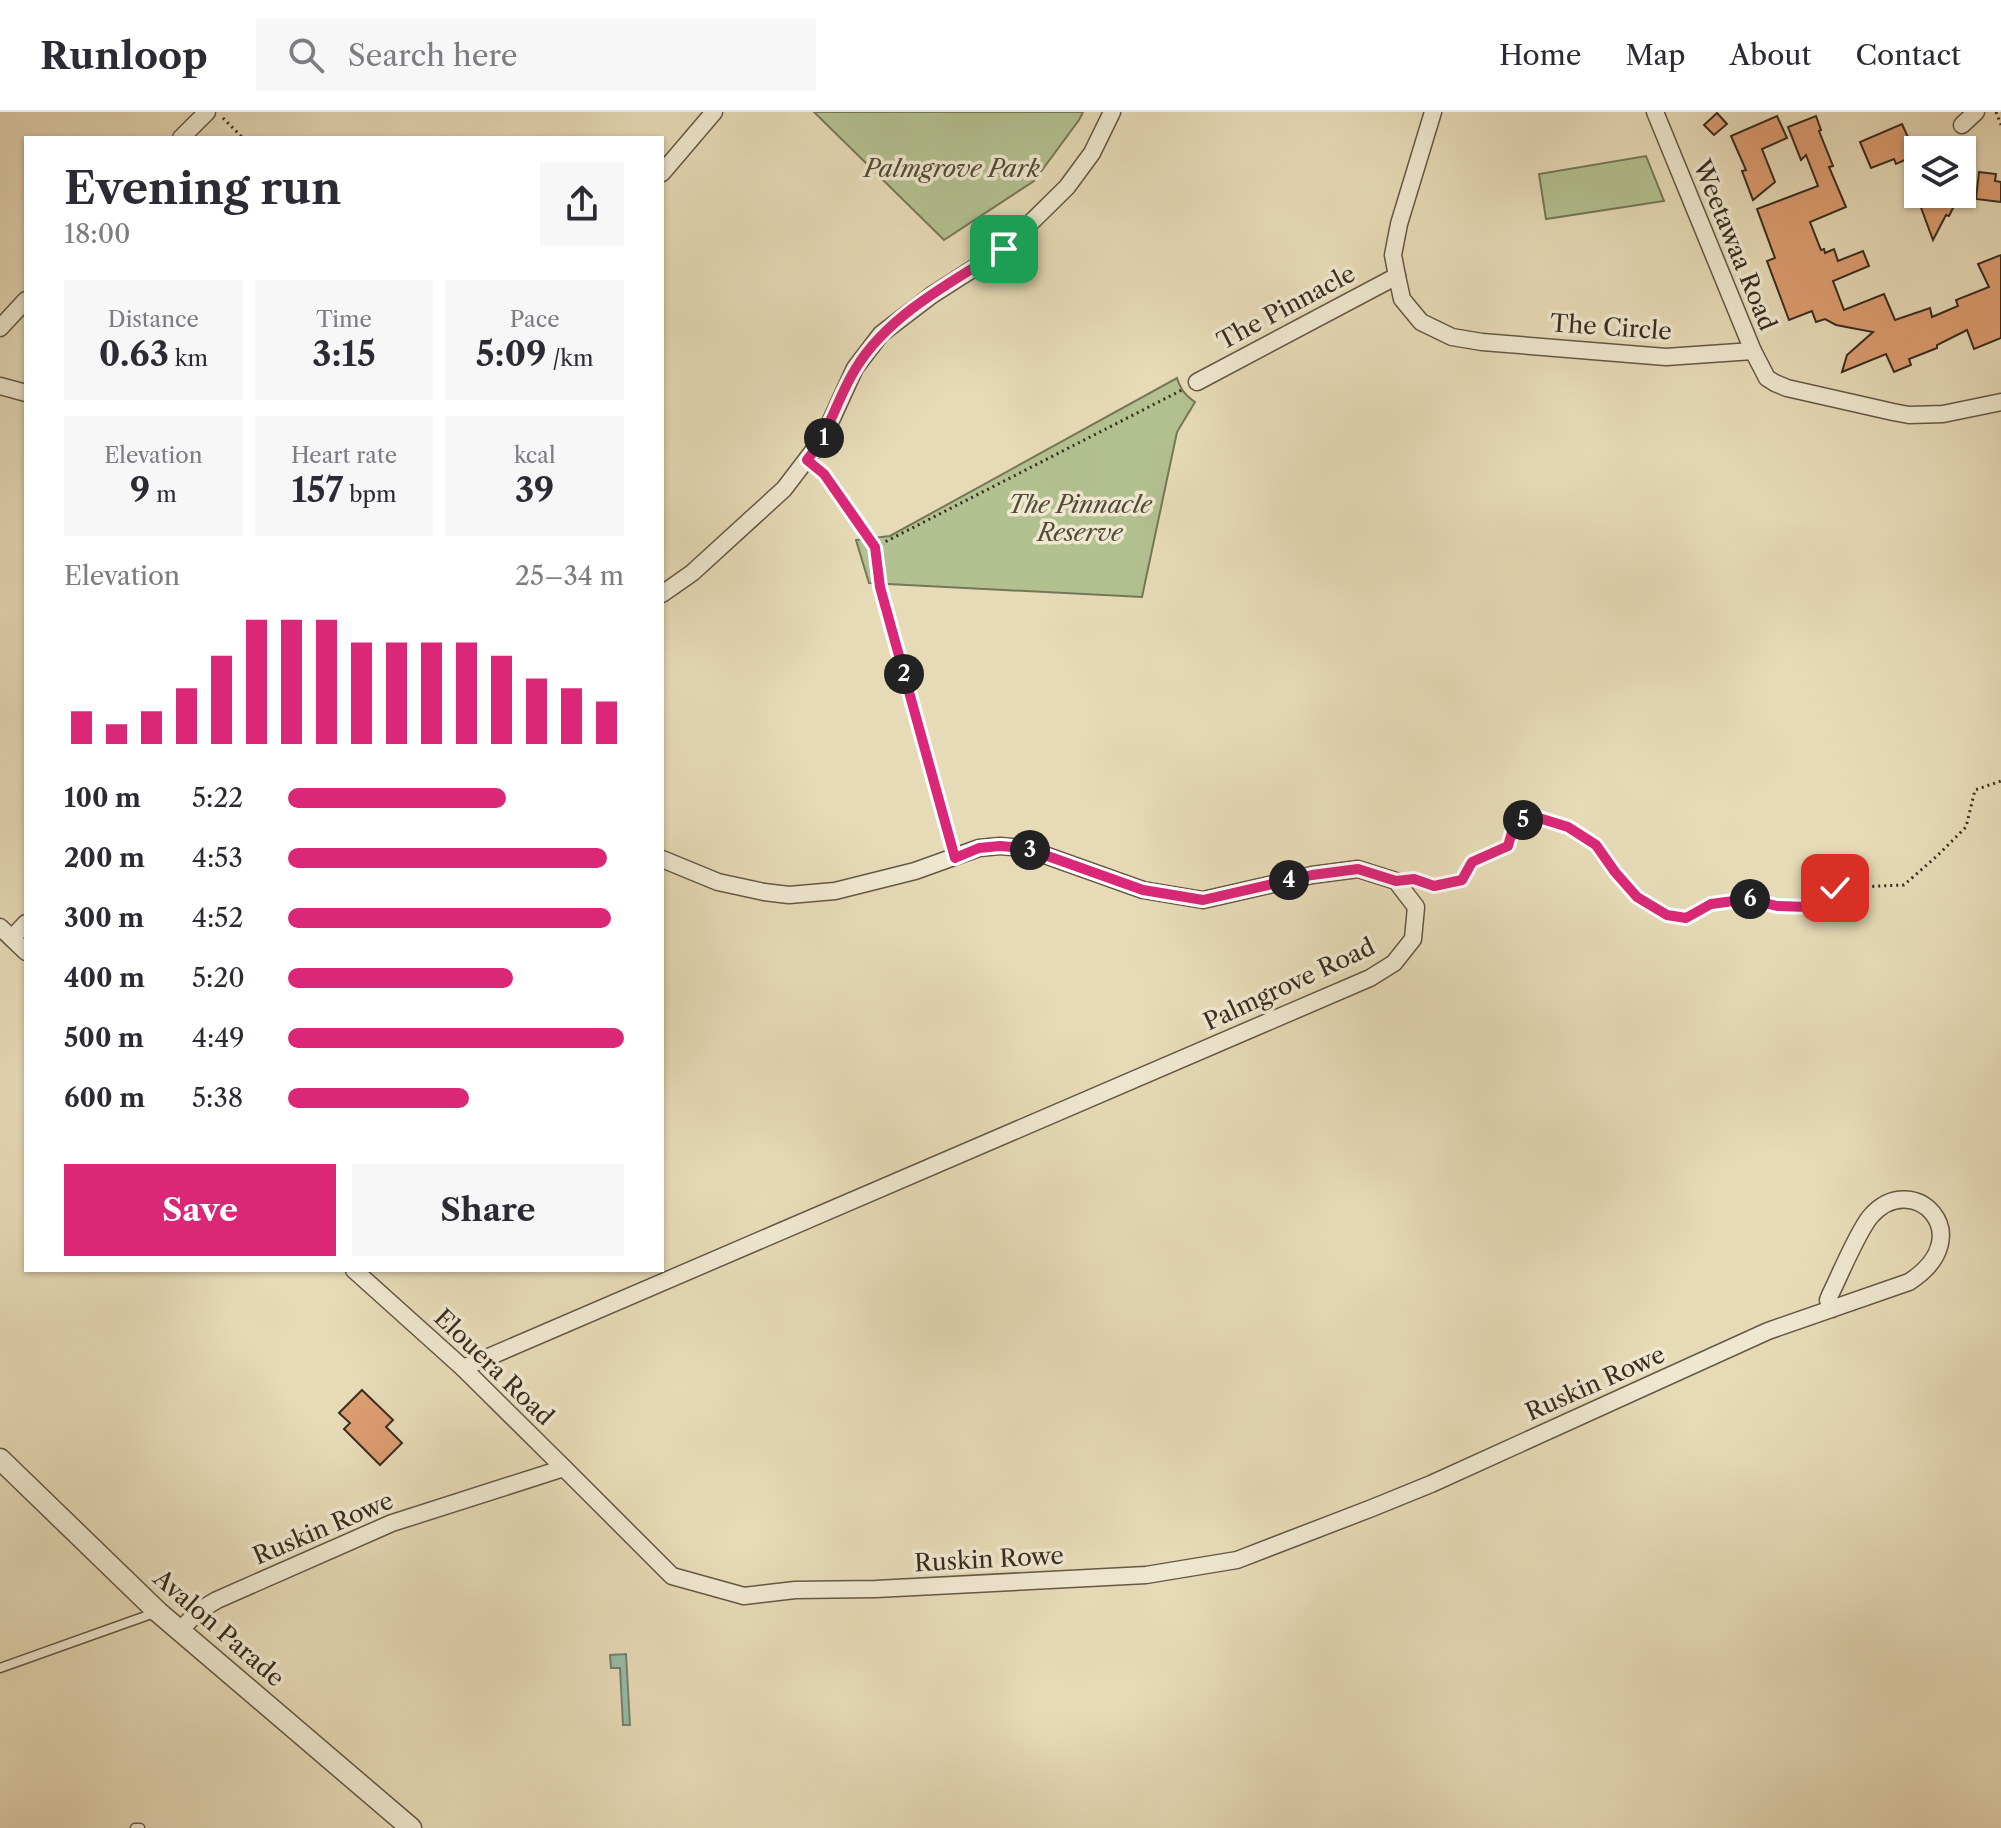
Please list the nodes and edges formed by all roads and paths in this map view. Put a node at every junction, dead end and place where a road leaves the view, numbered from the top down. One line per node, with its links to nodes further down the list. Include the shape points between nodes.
1 (207, 112): 11 (street)
2 (216, 112): 12 (path)
3 (714, 112): 13 (street)
4 (1112, 112): 22 (street, via 1092,153 1032,223 1004,249 881,334 855,368 823,438)
5 (1433, 112): 14 (street, The Circle, via 1399,224 1393,255)
6 (1655, 112): 17 (street, Weetawaa Road)
7 (1976, 112): 9 (street)
8 (1996, 112): 10 (path)
9 (1962, 125)
10 (2001, 125)
11 (183, 136)
12 (241, 136)
13 (664, 171)
14 (1397, 276): 17 (street, The Circle, via 1402,299 1421,322 1452,337 1666,357); 18 (street, The Pinnacle)
15 (24, 302): 16 (street)
16 (0, 328)
17 (1753, 351): 21 (street, via 1775,383 1893,412 1943,414)
18 (1197, 382): 23 (path)
19 (0, 386): 20 (street)
20 (24, 392)
21 (2001, 402)
22 (807, 460): 23 (path, via 824,474); 24 (street, via 784,489)
23 (875, 547): 26 (path, via 880,587)
24 (664, 593)
25 (2001, 781): 28 (path, via 1975,790 1966,827 1904,885 1835,888 1808,907 1749,899 1711,904 1686,918 1667,915 1637,897 1596,845 1568,827 1539,818 1522,820 1508,846 1472,862 1462,880 1434,886 1414,879)
26 (955, 858): 27 (street, via 835,891 789,895 718,882); 28 (street, via 979,848 1025,848 1143,890 1203,900 1358,869)
27 (664, 860)
28 (1396, 881): 33 (street, Palmgrove Road, via 1416,907 1413,939 1394,963 1370,978)
29 (6, 932): 30 (street)
30 (24, 950)
31 (356, 1272): 33 (street, Elouera Road)
32 (1832, 1309): 32 (street, Ruskin Rowe, via 1830,1295 1871,1216 1897,1201 1924,1204 1934,1212 1941,1235 1928,1269 1909,1282); 35 (street, Ruskin Rowe, via 1768,1331 1372,1508 1237,1560 1146,1575 744,1596 672,1576)
33 (463, 1368): 35 (street, Elouera Road)
34 (0, 1459): 36 (street, Avalon Parade)
35 (564, 1468): 37 (street, Ruskin Rowe, via 392,1523 217,1600)
36 (158, 1612): 37 (street, Avalon Parade); 38 (lane)
37 (179, 1631): 39 (street, Avalon Parade)
38 (0, 1668)
39 (411, 1828)

